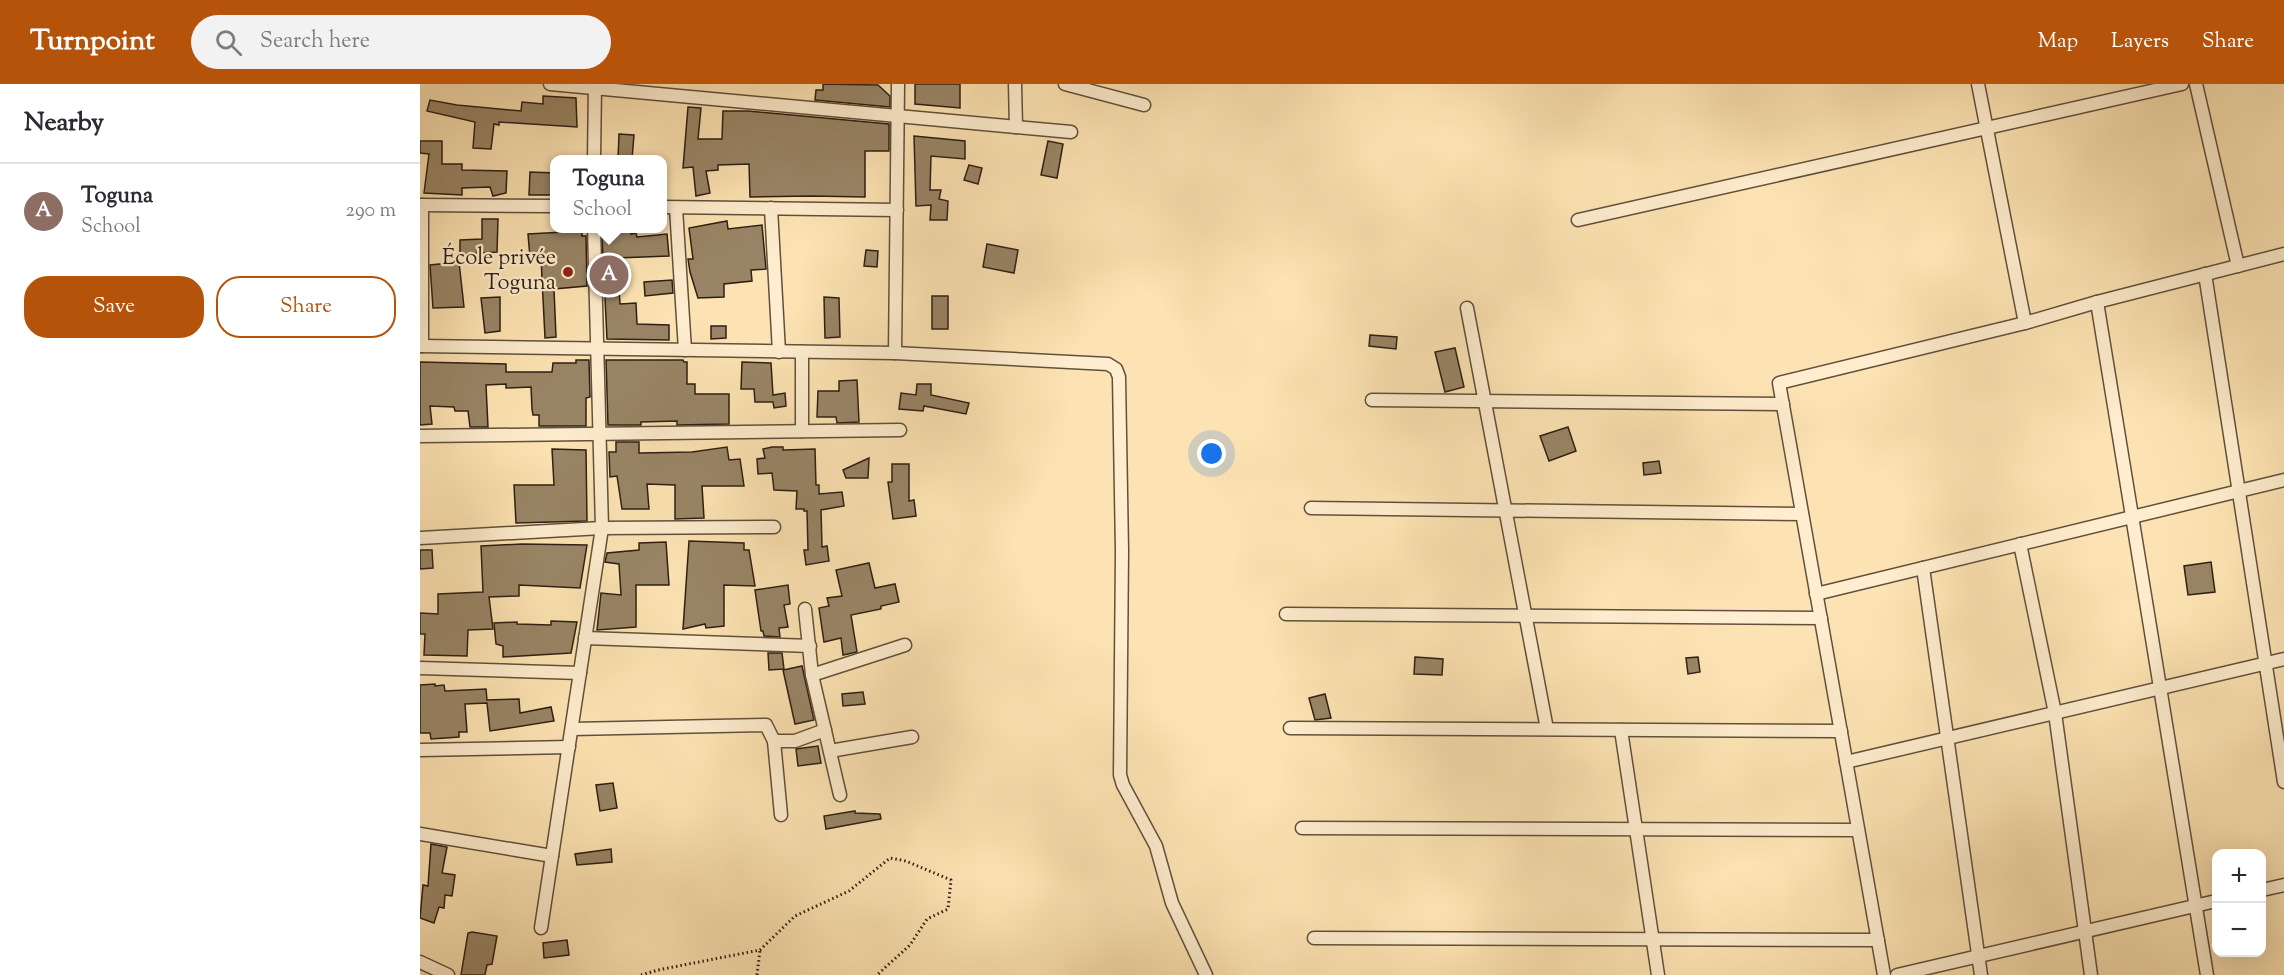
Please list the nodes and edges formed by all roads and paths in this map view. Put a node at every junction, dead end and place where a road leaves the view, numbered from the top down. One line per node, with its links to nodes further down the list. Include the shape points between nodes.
1 (550, 84): 8 (street)
2 (898, 84): 11 (street)
3 (1015, 84): 12 (street)
4 (1065, 84): 9 (street)
5 (1978, 84): 13 (street)
6 (2182, 84): 13 (street)
7 (2196, 84): 24 (street)
8 (595, 86): 11 (street); 15 (street)
9 (1084, 86): 10 (street)
10 (1144, 105)
11 (898, 116): 12 (street); 20 (street)
12 (1016, 127): 14 (street)
13 (1986, 128): 21 (street); 28 (street)
14 (1071, 132)
15 (594, 155)
16 (421, 205): 17 (street); 29 (street)
17 (550, 206)
18 (669, 208): 19 (street); 31 (street)
19 (771, 208): 20 (street); 32 (street)
20 (897, 210): 34 (street)
21 (1578, 220)
22 (594, 233): 30 (street)
23 (2284, 254): 24 (street)
24 (2238, 266): 25 (street)
25 (2205, 274): 26 (street); 43 (street)
26 (2097, 302): 28 (street); 47 (street)
27 (1467, 308): 36 (street)
28 (2025, 323): 37 (street, via 1779,383)
29 (421, 346): 30 (street)
30 (597, 349): 31 (street); 40 (street)
31 (685, 350): 32 (street)
32 (779, 352): 33 (street)
33 (802, 352): 34 (street); 39 (street)
34 (895, 353): 105 (street, via 1108,364 1116,369 1122,551 1120,775 1156,846 1172,903)
35 (1372, 399): 36 (street)
36 (1485, 401): 37 (street); 45 (street)
37 (1783, 404): 46 (street)
38 (900, 430): 39 (street)
39 (802, 431): 40 (street)
40 (599, 433): 41 (street); 49 (street)
41 (420, 436)
42 (2284, 480): 43 (street)
43 (2239, 491): 47 (street); 62 (street)
44 (1311, 508): 45 (street)
45 (1505, 511): 46 (street); 56 (street)
46 (1802, 514): 53 (street)
47 (2132, 517): 51 (street); 66 (street)
48 (774, 527): 49 (street)
49 (602, 528): 50 (street); 58 (street)
50 (420, 538)
51 (2020, 544): 52 (street); 67 (street)
52 (1923, 568): 53 (street); 75 (street)
53 (1816, 594): 57 (street)
54 (805, 609): 60 (street)
55 (1286, 614): 56 (street)
56 (1525, 616): 57 (street); 70 (street)
57 (1821, 618): 73 (street)
58 (585, 638): 60 (street); 64 (street)
59 (904, 645): 65 (street)
60 (810, 646): 65 (street)
61 (2284, 659): 62 (street)
62 (2265, 663): 66 (street); 81 (street)
63 (420, 668): 64 (street)
64 (580, 673): 69 (street)
65 (812, 675): 71 (street)
66 (2160, 688): 67 (street); 92 (street)
67 (2055, 713): 75 (street); 94 (street)
68 (1290, 728): 70 (street)
69 (572, 729): 76 (street, via 766,726); 77 (street)
70 (1547, 729): 72 (street)
71 (825, 730): 76 (street, via 795,741); 79 (street)
72 (1622, 730): 73 (street); 85 (street)
73 (1841, 731): 80 (street)
74 (912, 737): 79 (street)
75 (1946, 738): 80 (street); 99 (street)
76 (774, 741): 83 (street)
77 (569, 747): 78 (street); 88 (street)
78 (420, 750)
79 (830, 751): 82 (street)
80 (1846, 762): 86 (street)
81 (2284, 782)
82 (840, 795)
83 (781, 815)
84 (1302, 828): 85 (street)
85 (1636, 829): 86 (street); 96 (street)
86 (1858, 830): 97 (street)
87 (420, 834): 88 (street)
88 (552, 856): 93 (street)
89 (2284, 885): 90 (street)
90 (2266, 889)
91 (2212, 902): 92 (street)
92 (2196, 906): 94 (street); 111 (street)
93 (542, 928)
94 (2085, 931): 99 (street); 110 (street)
95 (1314, 938): 96 (street)
96 (1653, 939): 97 (street); 106 (street)
97 (1878, 940): 107 (street)
98 (760, 950): 102 (path); 103 (path); 104 (path, via 795,916 849,891 890,858 951,880 948,909 927,919 910,945)
99 (1978, 956): 108 (street); 109 (street)
100 (420, 962): 101 (street)
101 (448, 975)
102 (641, 975)
103 (757, 975)
104 (877, 975)
105 (1206, 975)
106 (1658, 975)
107 (1884, 975)
108 (1897, 975)
109 (1981, 975)
110 (2091, 975)
111 (2207, 975)

